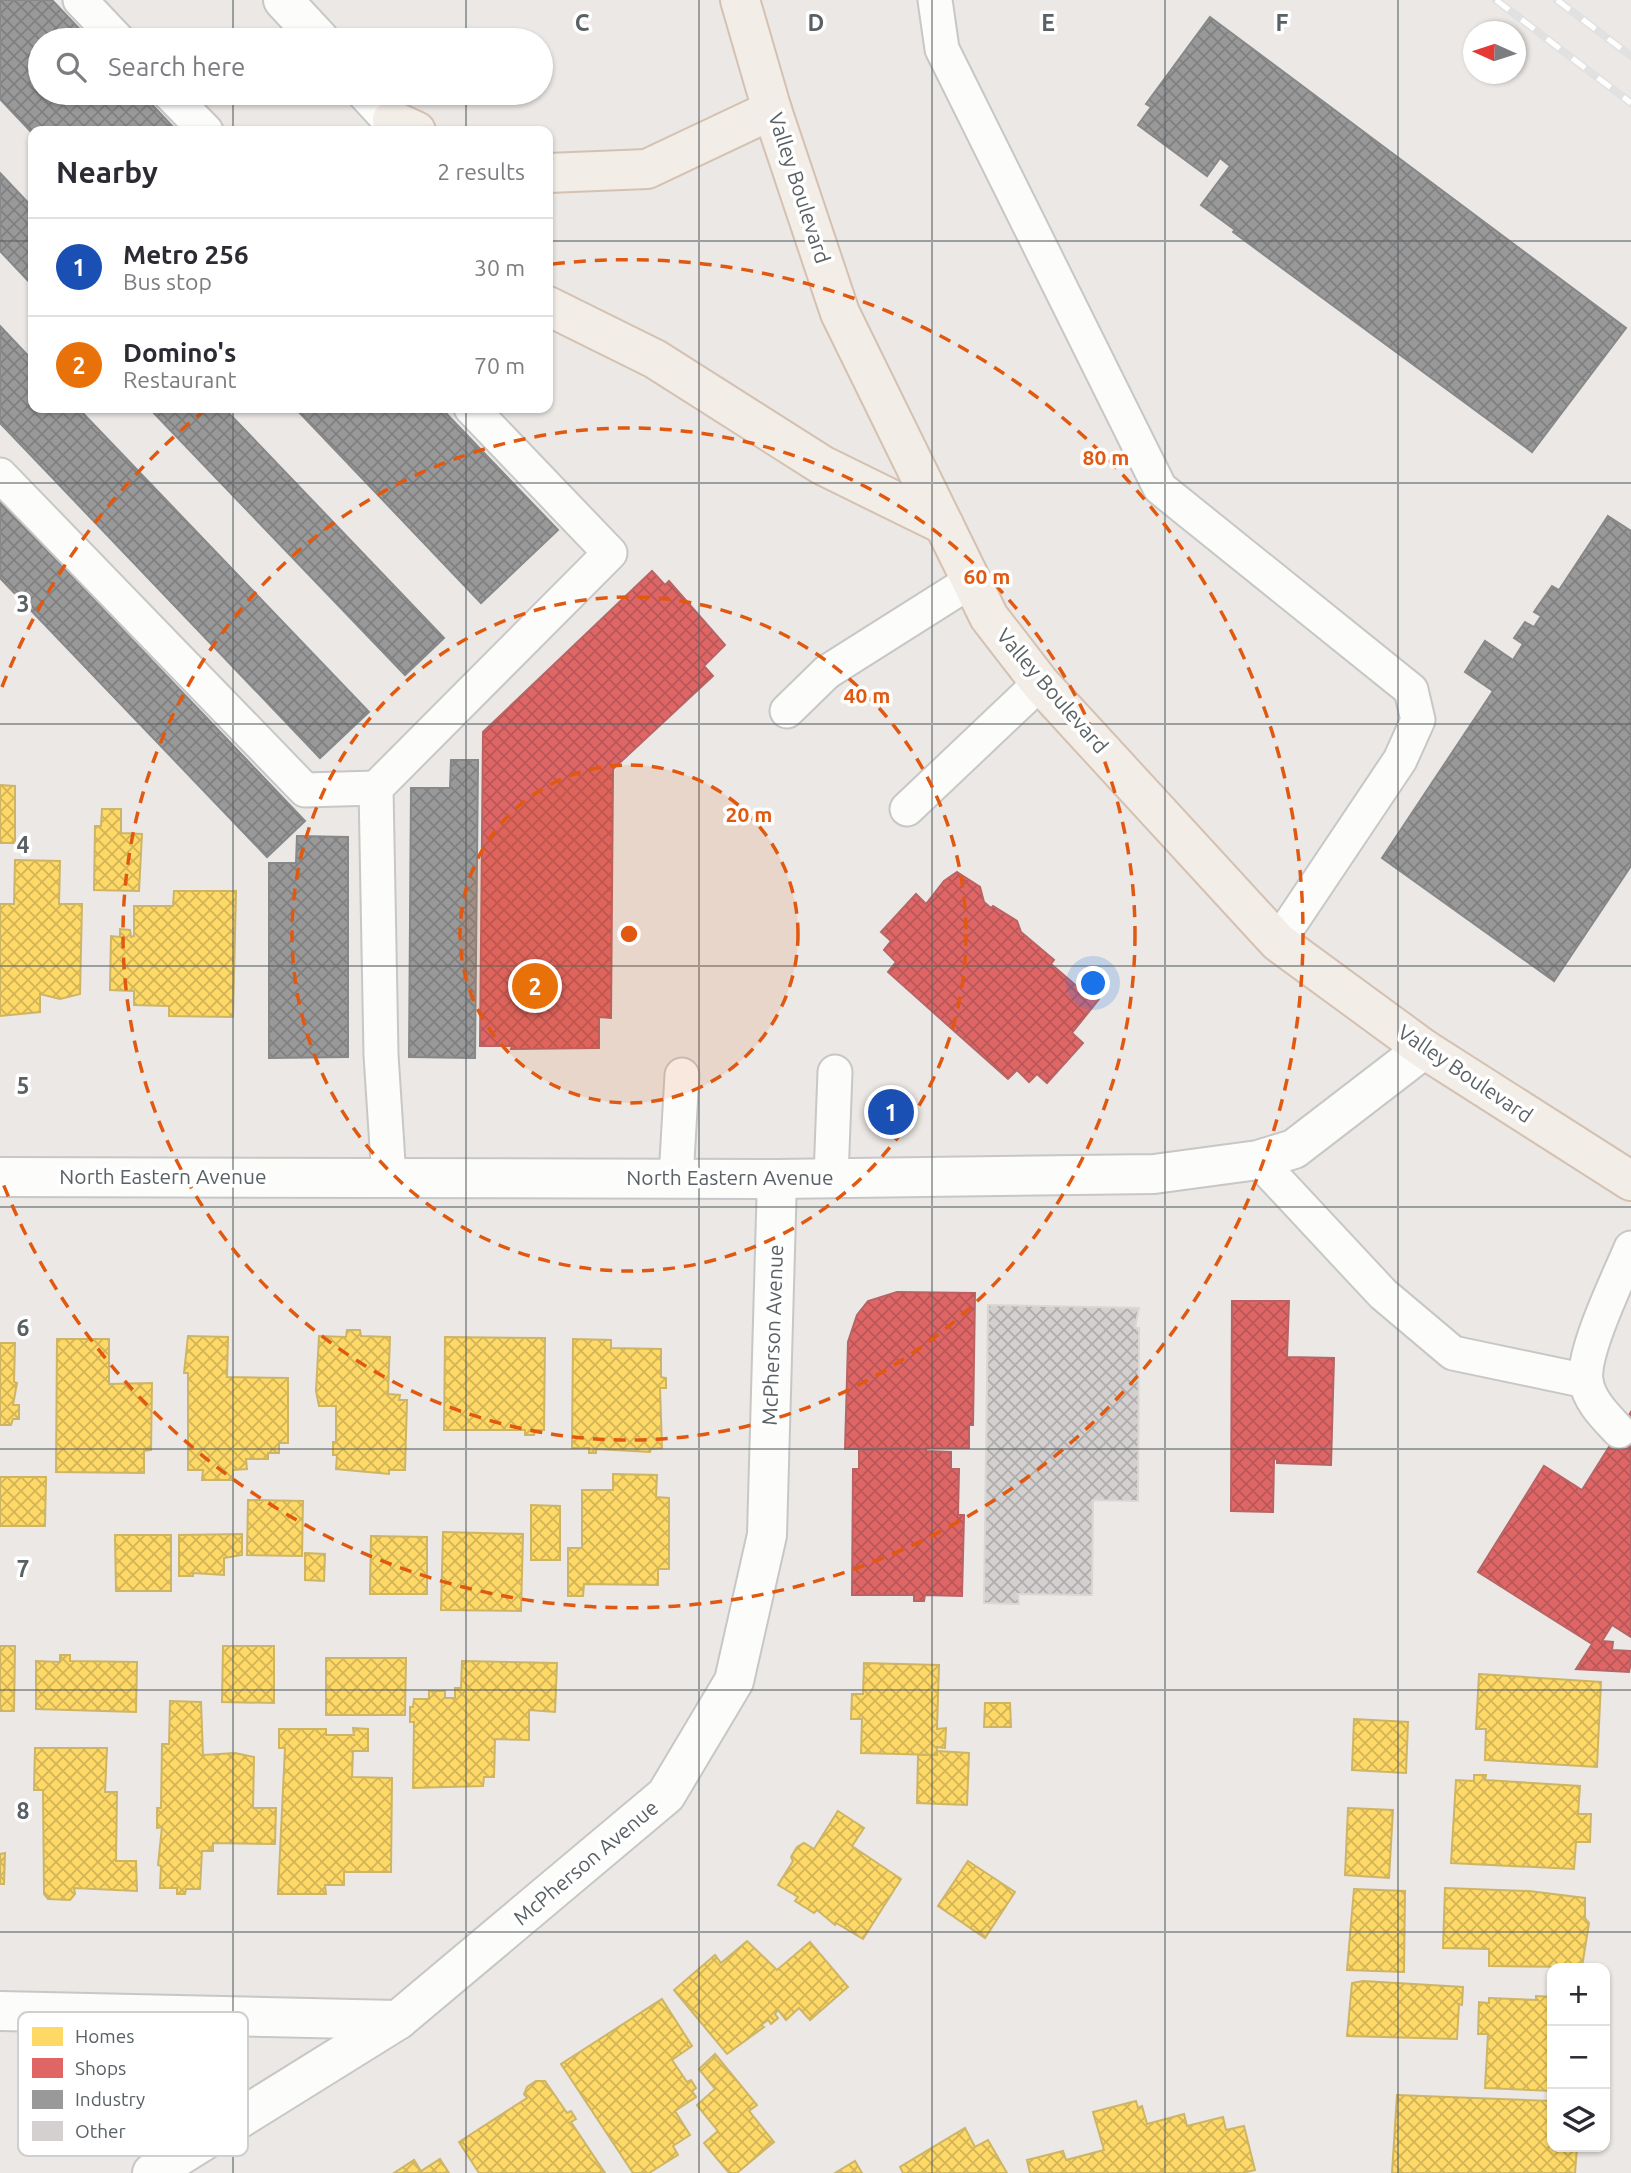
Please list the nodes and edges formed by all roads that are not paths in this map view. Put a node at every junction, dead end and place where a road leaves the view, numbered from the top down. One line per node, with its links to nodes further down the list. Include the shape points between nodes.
1 (80, 0): 5 (lane)
2 (283, 0): 6 (street)
3 (740, 0): 8 (main road, Valley Boulevard)
4 (935, 0): 20 (lane, via 942,49 1160,488 1411,690 1418,720 1400,760)
5 (107, 28)
6 (309, 28)
7 (181, 105): 9 (lane)
8 (772, 110): 10 (main road, via 646,169); 14 (main road, Valley Boulevard, via 840,313)
9 (201, 126)
10 (553, 173)
11 (553, 308): 14 (main road, via 655,359 822,465)
12 (476, 413): 18 (lane, via 610,552)
13 (0, 475): 18 (lane, via 305,790)
14 (944, 525): 15 (main road, Valley Boulevard)
15 (971, 581): 16 (main road, Valley Boulevard, via 989,617); 17 (lane, via 827,672)
16 (1040, 683): 19 (lane); 20 (main road, Valley Boulevard)
17 (787, 711)
18 (376, 788): 27 (lane)
19 (907, 809)
20 (1278, 942): 21 (main road, Valley Boulevard)
21 (1423, 1049): 24 (street, North Eastern Avenue, via 1294,1150); 30 (main road, Valley Boulevard)
22 (835, 1072): 26 (lane)
23 (682, 1075): 28 (lane)
24 (1258, 1160): 26 (street, North Eastern Avenue, via 1154,1174); 32 (lane, via 1382,1294 1452,1353)
25 (0, 1177): 27 (street, North Eastern Avenue)
26 (831, 1177): 29 (street, North Eastern Avenue)
27 (388, 1178): 28 (street, North Eastern Avenue)
28 (676, 1178): 29 (street, North Eastern Avenue)
29 (777, 1178): 37 (street, McPherson Avenue, via 767,1535 734,1681 666,1795)
30 (1631, 1181)
31 (1631, 1248): 32 (lane, via 1595,1333)
32 (1586, 1381): 33 (lane, via 1598,1408)
33 (1619, 1431)
34 (0, 2011): 35 (street)
35 (44, 2012)
36 (248, 2017): 37 (street)
37 (398, 2020): 38 (street, McPherson Avenue)
38 (248, 2113)
39 (179, 2156): 40 (street, McPherson Avenue)
40 (152, 2173)

